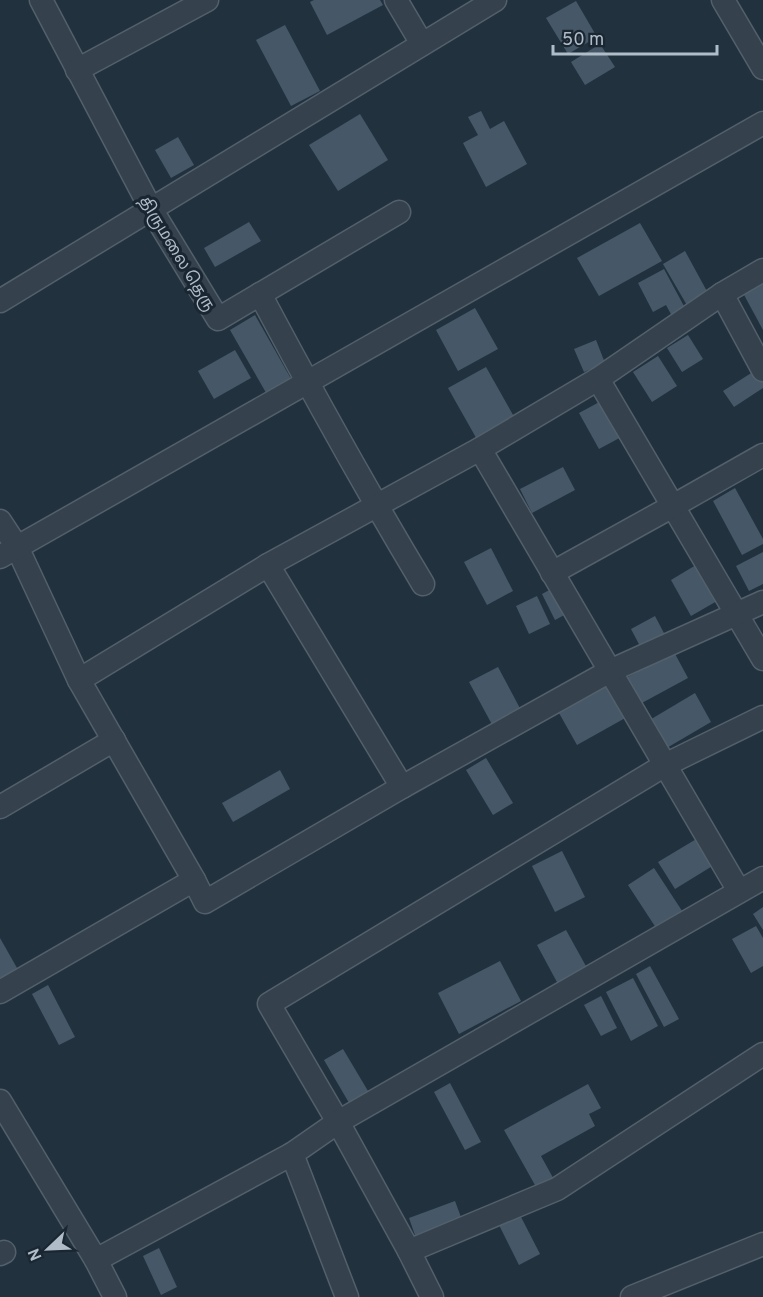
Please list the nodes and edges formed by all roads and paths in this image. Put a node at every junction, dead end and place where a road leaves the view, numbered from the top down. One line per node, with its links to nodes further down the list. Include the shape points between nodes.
1 (41, 0): 8 (street, திருமலை தெரு)
2 (207, 0): 8 (street)
3 (396, 0): 6 (street)
4 (495, 0): 6 (street)
5 (723, 0): 7 (street)
6 (422, 44): 10 (street)
7 (763, 68)
8 (77, 70): 10 (street, திருமலை தெரு)
9 (763, 123): 18 (street)
10 (151, 209): 13 (street, திருமலை தெரு, via 218,319); 15 (street)
11 (399, 212): 13 (street, திருமலை தெரு)
12 (763, 270): 14 (street)
13 (260, 294): 18 (street)
14 (722, 294): 16 (street); 17 (street)
15 (0, 301)
16 (763, 370)
17 (598, 379): 19 (street); 22 (street)
18 (307, 382): 21 (street); 24 (street)
19 (480, 449): 21 (street); 26 (street)
20 (763, 455): 22 (street)
21 (376, 506): 25 (street); 27 (street)
22 (673, 506): 26 (street); 29 (street)
23 (0, 521): 24 (street)
24 (8, 552): 32 (street)
25 (268, 565): 32 (street); 36 (street)
26 (552, 573): 31 (street)
27 (423, 584)
28 (763, 602): 29 (street)
29 (738, 615): 30 (street); 31 (street)
30 (763, 659)
31 (610, 671): 35 (street); 36 (street)
32 (79, 680): 34 (street)
33 (763, 717): 35 (street)
34 (114, 740): 37 (street); 39 (street)
35 (665, 765): 40 (street); 44 (street, via 269,1004)
36 (402, 787): 39 (street, via 205,902)
37 (0, 807)
38 (763, 878): 40 (street)
39 (195, 880): 41 (street)
40 (739, 891): 44 (street)
41 (0, 992)
42 (763, 1054): 47 (street, via 557,1189)
43 (0, 1101): 48 (street)
44 (338, 1122): 45 (street); 47 (street)
45 (292, 1154): 48 (street); 50 (street)
46 (763, 1244): 52 (street)
47 (409, 1251): 51 (street)
48 (96, 1260): 49 (street)
49 (115, 1297)
50 (347, 1297)
51 (432, 1297)
52 (632, 1297)

